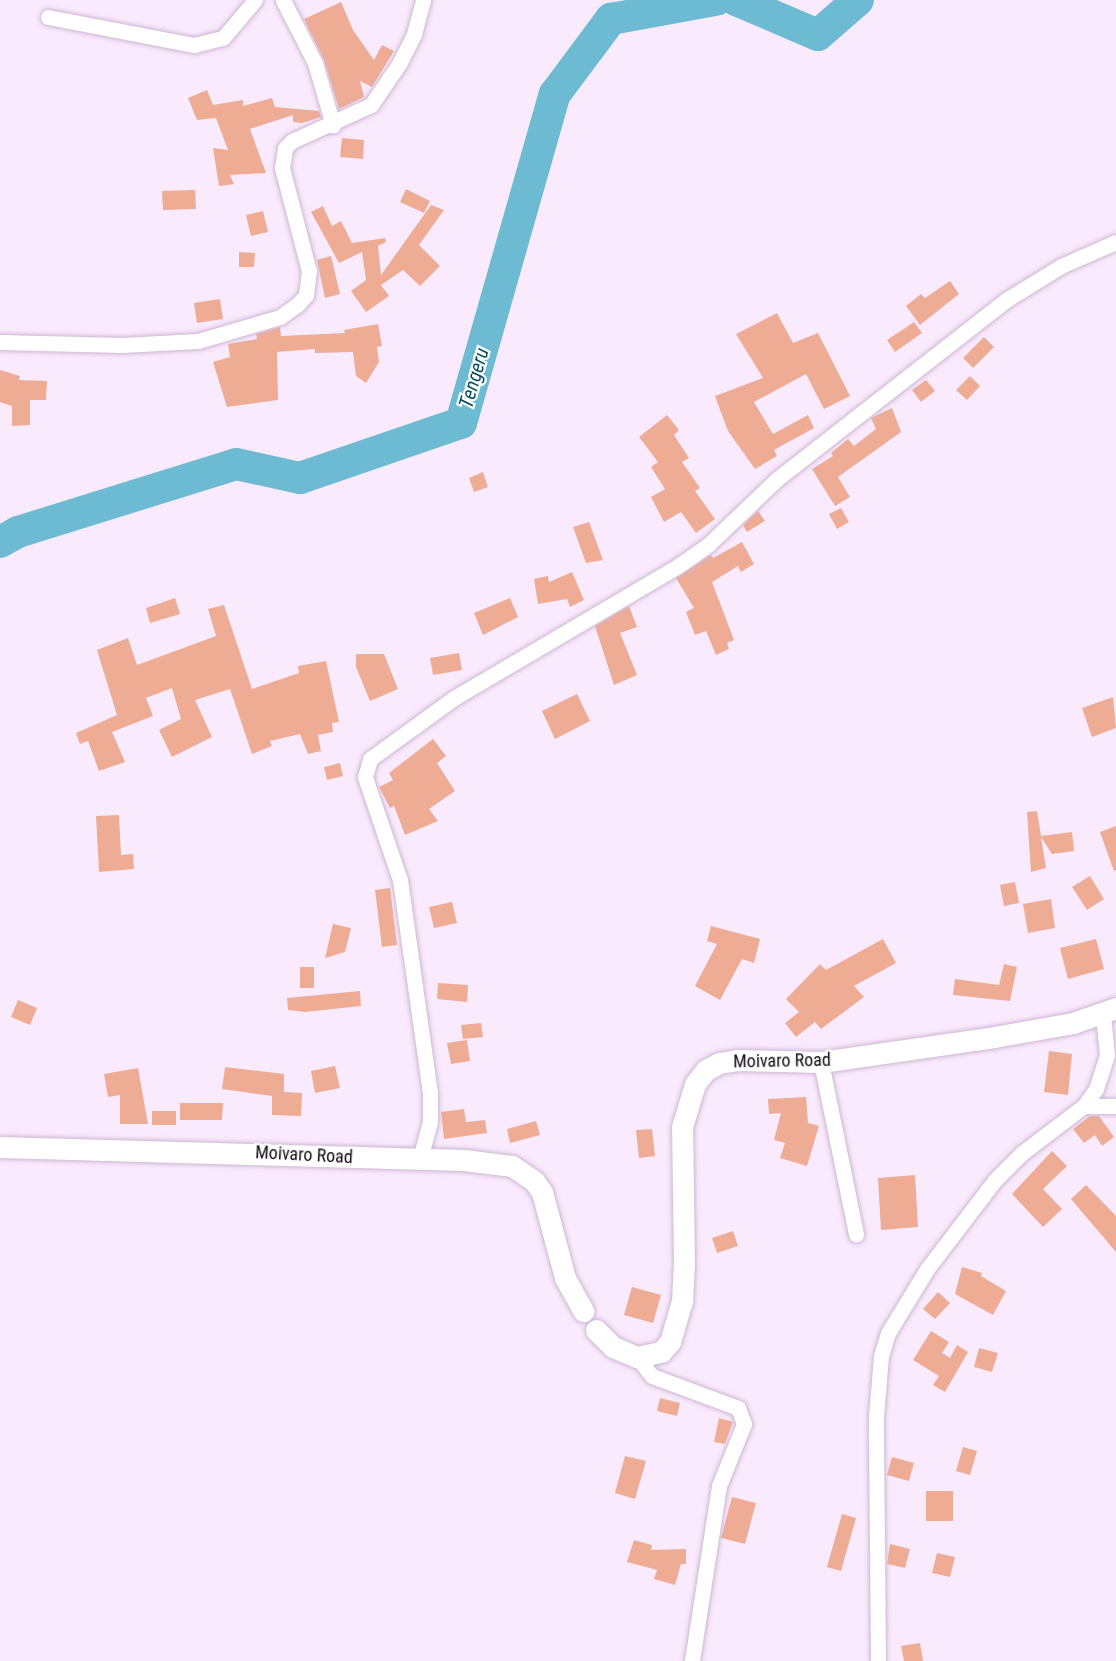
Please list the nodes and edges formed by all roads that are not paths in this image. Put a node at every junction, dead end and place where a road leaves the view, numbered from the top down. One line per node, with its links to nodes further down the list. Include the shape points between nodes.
1 (255, 0): 4 (street, via 223,38 194,45)
2 (283, 0): 5 (street, via 315,63)
3 (423, 0): 5 (street, via 414,34 385,88 370,105)
4 (48, 17)
5 (333, 125): 7 (street, via 292,141 282,157 309,271 306,295 280,317 226,335 176,343)
6 (1116, 242): 13 (street, via 1061,266 1005,300 777,479 709,544 678,566 454,698 370,759 365,777 400,880 427,1073 430,1122)
7 (0, 342)
8 (1109, 1012): 9 (street, Moivaro Road, via 1017,1033); 10 (street, via 1105,1069)
9 (821, 1062): 14 (street); 17 (street, Moivaro Road, via 719,1063 695,1084 687,1102 680,1156 684,1265 677,1325 661,1352)
10 (1084, 1106): 11 (street); 19 (street, via 1022,1153 995,1180 927,1269 888,1333 881,1356 876,1416)
11 (1116, 1106)
12 (0, 1146): 13 (street, Moivaro Road)
13 (420, 1159): 15 (street, Moivaro Road, via 512,1166 534,1181 548,1206 565,1278)
14 (856, 1234)
15 (583, 1311): 16 (street)
16 (596, 1330): 17 (street, via 613,1347)
17 (637, 1358): 18 (street, via 652,1376 738,1408 744,1424 719,1486)
18 (693, 1661)
19 (878, 1661)

